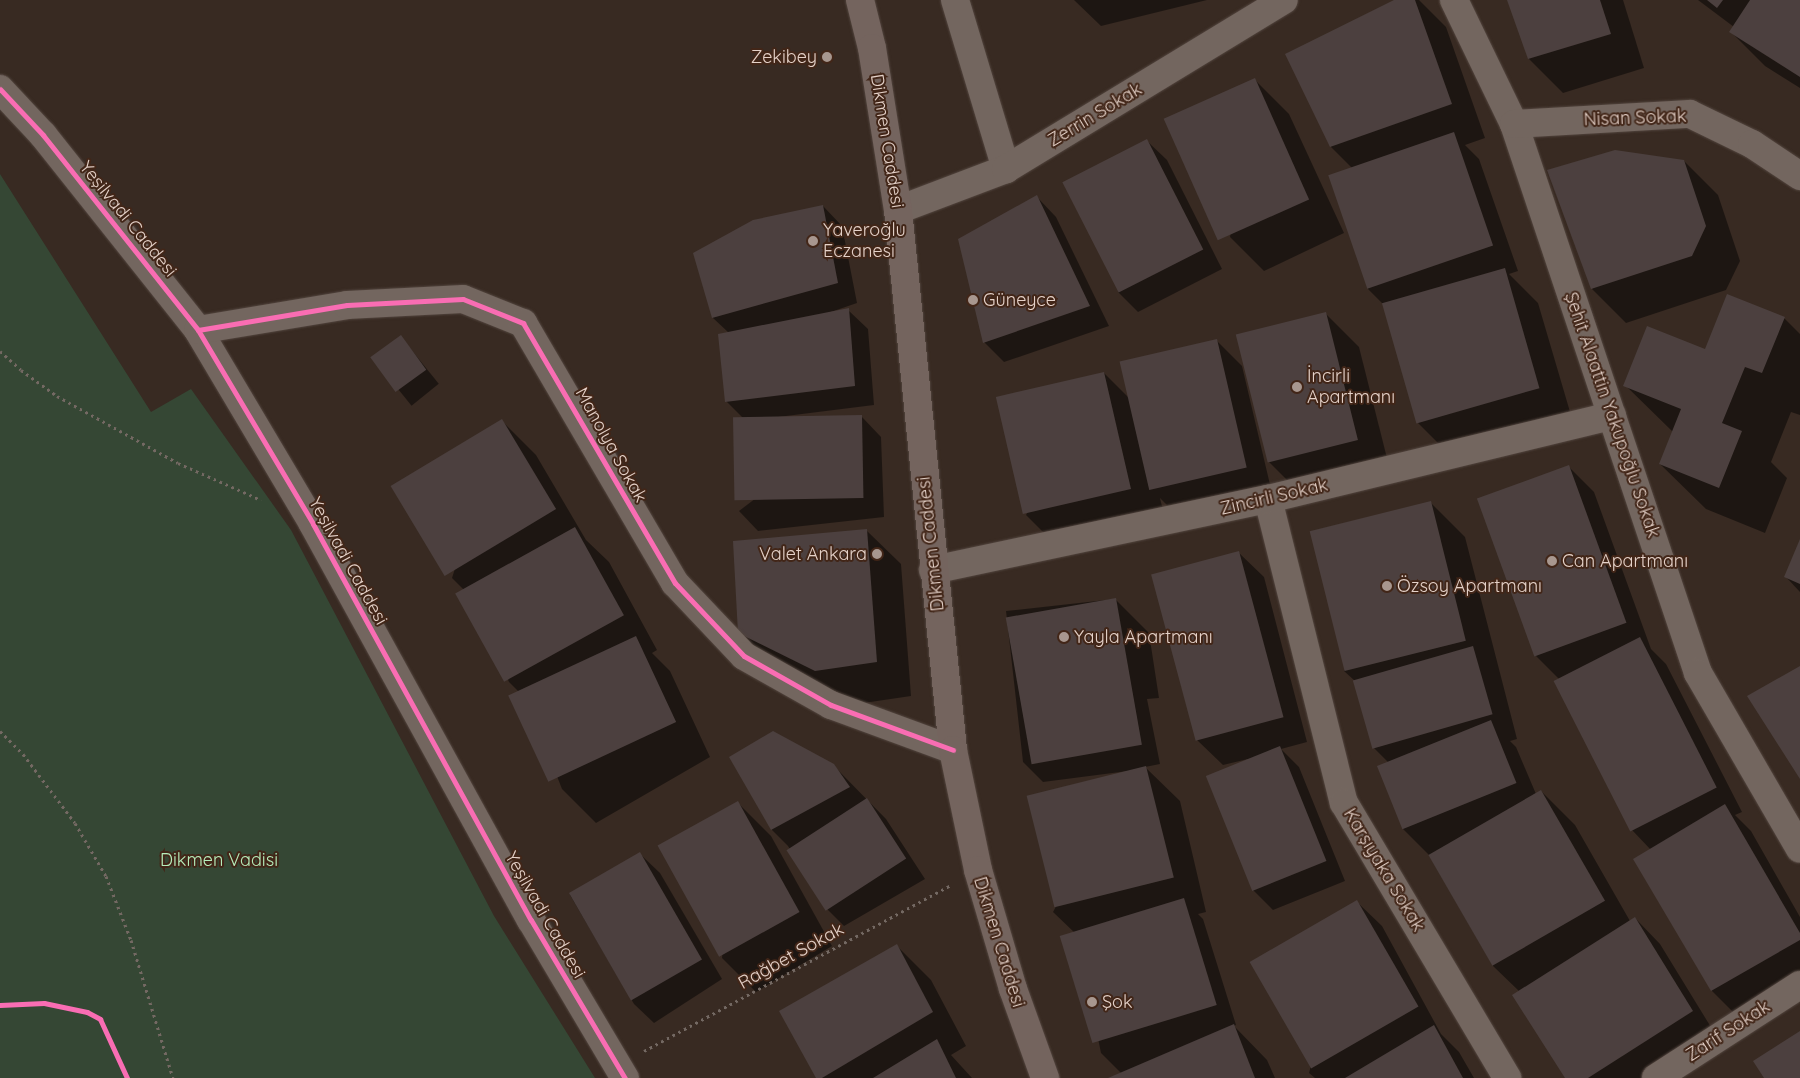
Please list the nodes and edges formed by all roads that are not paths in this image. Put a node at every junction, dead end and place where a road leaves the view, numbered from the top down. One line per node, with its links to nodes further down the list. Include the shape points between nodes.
1 (860, 0): 9 (main road, Dikmen Caddesi, via 872,48)
2 (955, 0): 7 (street)
3 (1284, 0): 7 (street, Zerrin Sokak)
4 (1454, 0): 6 (street, Şehit Alaattin Yakupoğlu Sokak)
5 (0, 89): 10 (street, Yeşilvadi Caddesi, via 43,136)
6 (1514, 124): 8 (street, Nisan Sokak, via 1690,114 1752,144); 11 (street, Şehit Alaattin Yakupoğlu Sokak)
7 (1006, 169): 9 (street, Zerrin Sokak)
8 (1800, 176)
9 (898, 210): 13 (main road, Dikmen Caddesi)
10 (198, 330): 14 (street, Manolya Sokak, via 347,305 464,299 523,322 675,583 744,656 831,705); 17 (street, Yeşilvadi Caddesi, via 313,524 531,920)
11 (1612, 416): 12 (street, Zincirli Sokak); 15 (street, Şehit Alaattin Yakupoğlu Sokak, via 1698,672)
12 (1268, 499): 13 (street, Zincirli Sokak); 19 (street, Karşıyaka Sokak, via 1344,803)
13 (933, 570): 14 (main road, Dikmen Caddesi)
14 (953, 750): 18 (main road, Dikmen Caddesi, via 978,870 1012,988)
15 (1800, 848)
16 (1800, 985): 20 (street, Zarif Sokak)
17 (621, 1072)
18 (1045, 1078)
19 (1507, 1078)
20 (1656, 1078)

